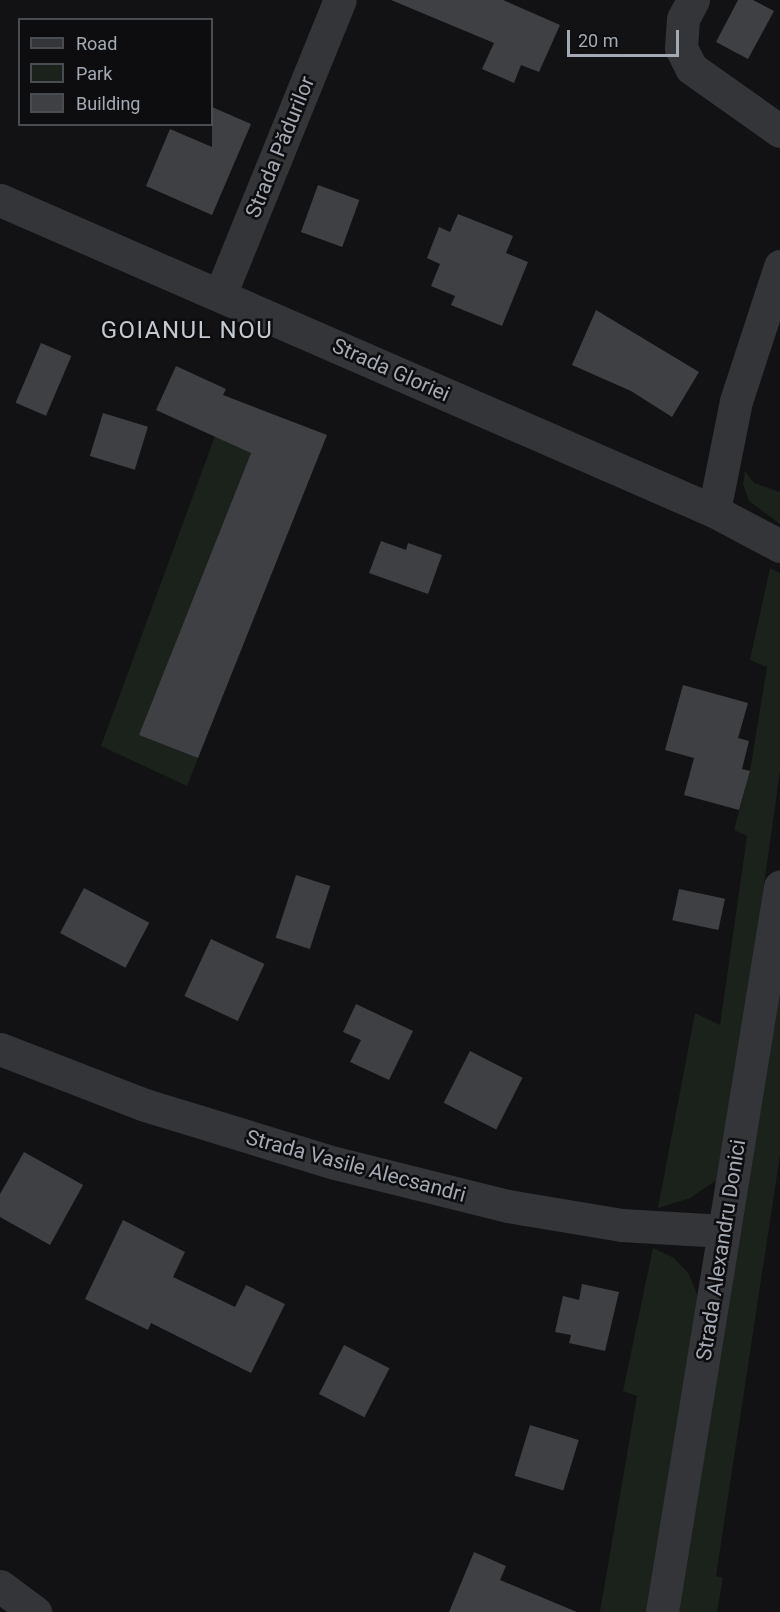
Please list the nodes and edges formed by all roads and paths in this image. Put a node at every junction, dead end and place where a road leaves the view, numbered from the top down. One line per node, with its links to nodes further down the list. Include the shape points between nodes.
1 (340, 0): 6 (street, Strada Pădurilor)
2 (693, 0): 3 (street, via 683,20 681,48 691,68)
3 (780, 131)
4 (0, 200): 6 (street, Strada Gloriei)
5 (780, 266): 7 (street, via 736,401)
6 (220, 295): 7 (street, Strada Gloriei)
7 (714, 511): 8 (street, Strada Gloriei)
8 (780, 546)
9 (780, 887): 11 (street, Strada Alexandru Donici)
10 (0, 1049): 11 (street, Strada Vasile Alecsandri, via 146,1105 334,1163 508,1206 621,1225)
11 (724, 1231): 14 (street, Strada Alexandru Donici)
12 (0, 1586): 13 (street)
13 (35, 1612)
14 (663, 1612)

